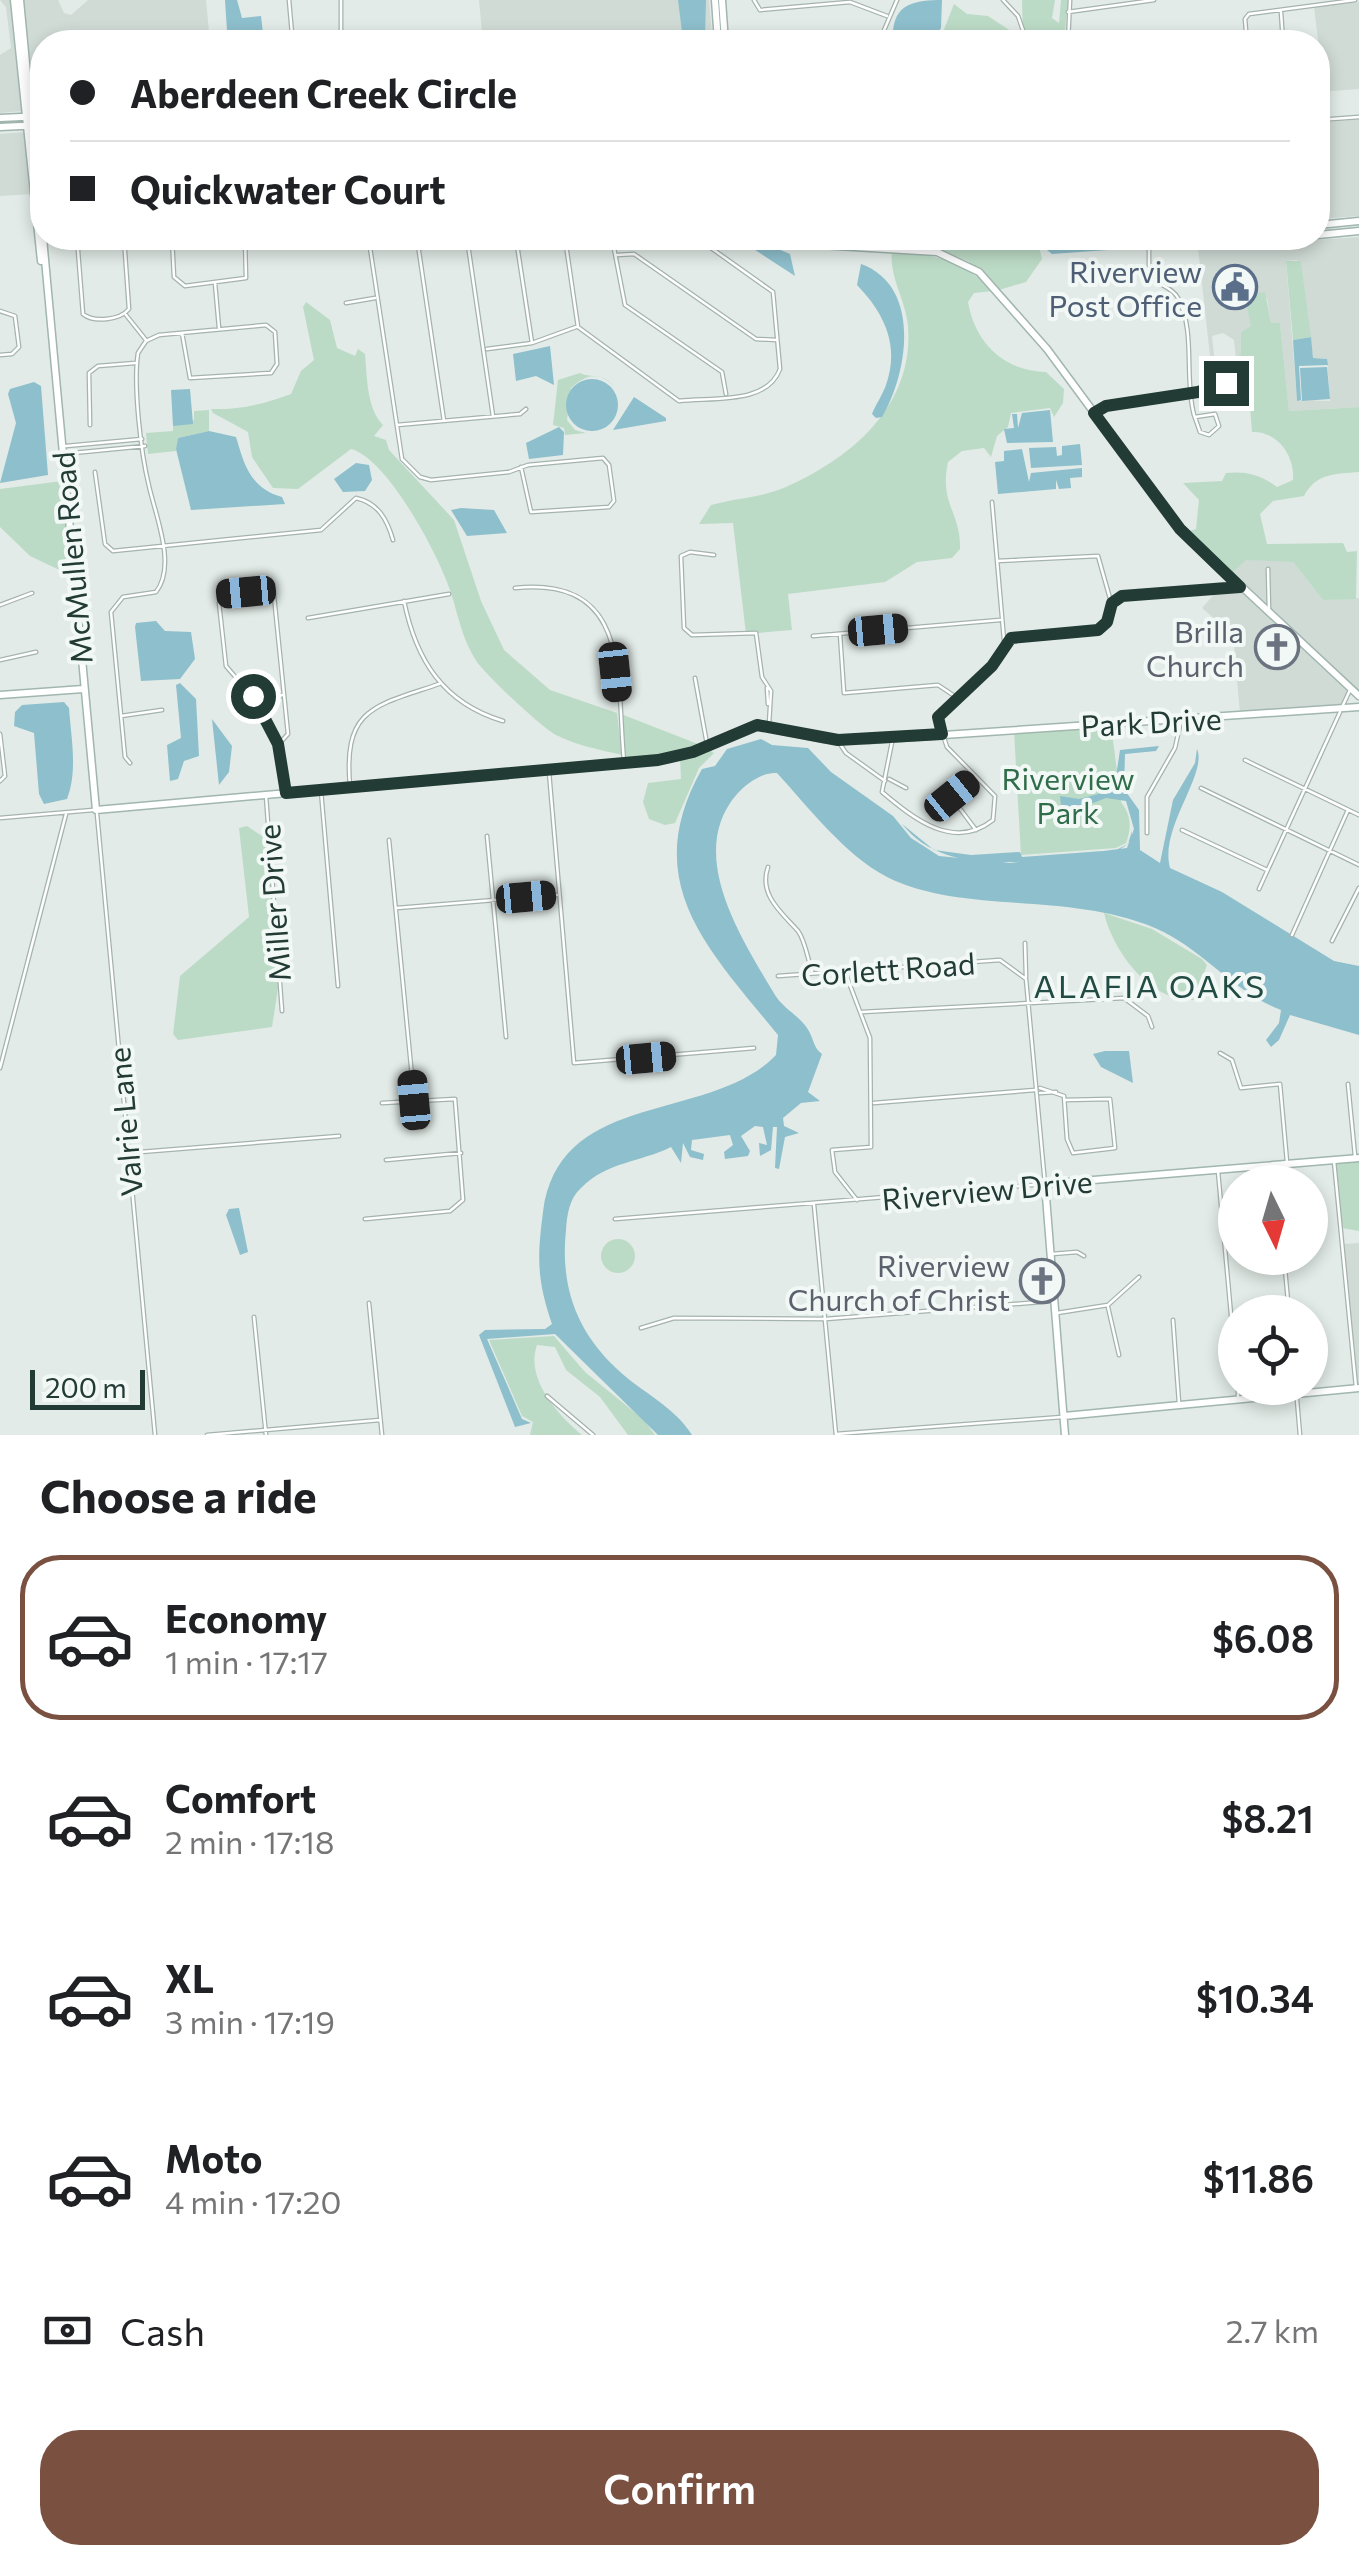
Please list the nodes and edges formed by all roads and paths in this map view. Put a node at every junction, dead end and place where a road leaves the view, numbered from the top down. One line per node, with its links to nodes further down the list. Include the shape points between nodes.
1 (17, 0): 26 (street, McMullen Road)
2 (289, 0): 15 (street)
3 (341, 0): 16 (street)
4 (718, 0): 17 (street)
5 (754, 0): 14 (street, via 760,10 850,2)
6 (897, 0): 14 (street)
7 (1004, 0): 19 (street)
8 (1070, 0): 13 (street)
9 (1154, 0): 13 (street)
10 (1356, 0): 11 (street)
11 (1344, 1): 12 (street)
12 (1280, 11): 21 (street, via 1246,16); 22 (street)
13 (1068, 12): 20 (street)
14 (887, 16): 18 (street)
15 (293, 30)
16 (342, 30)
17 (720, 30)
18 (883, 30)
19 (1023, 30)
20 (1068, 30)
21 (1247, 30)
22 (1282, 30)
23 (1359, 117): 25 (street)
24 (0, 118): 26 (street)
25 (1330, 119)
26 (29, 121): 27 (street, McMullen Road); 28 (street); 29 (street, McMullen Road)
27 (30, 126)
28 (0, 128)
29 (30, 131)
30 (1359, 221): 31 (street)
31 (1330, 224)
32 (1359, 231): 33 (street)
33 (1330, 234)
34 (42, 250): 50 (street, McMullen Road)
35 (44, 250): 50 (street, McMullen Road)
36 (77, 250): 55 (street, via 83,314)
37 (125, 250): 55 (street)
38 (174, 250): 51 (street, via 178,284)
39 (245, 250): 51 (street, via 246,278)
40 (371, 250): 52 (street)
41 (419, 250): 72 (street)
42 (469, 250): 62 (street)
43 (518, 250): 61 (street)
44 (567, 250): 56 (street)
45 (614, 250): 49 (street)
46 (715, 250): 60 (street, via 773,292)
47 (909, 250): 69 (street, via 967,263)
48 (1149, 250): 66 (street, via 1149,274 1180,302)
49 (615, 256): 60 (street, via 634,254 756,339); 67 (street, via 624,305 722,372)
50 (44, 265): 77 (street, McMullen Road)
51 (216, 283): 57 (street)
52 (377, 298): 53 (street); 74 (street)
53 (346, 302)
54 (0, 311): 63 (street, via 15,316 19,347)
55 (126, 314): 59 (street)
56 (578, 326): 61 (street); 67 (street, via 679,401)
57 (219, 330): 58 (street); 58 (street, via 272,328 276,369 190,378)
58 (182, 333): 59 (street)
59 (146, 340): 64 (street)
60 (778, 340): 67 (street, via 776,381 761,393)
61 (532, 343): 62 (street)
62 (484, 350): 70 (street)
63 (0, 355)
64 (136, 363): 73 (street, via 89,372); 75 (street)
65 (1226, 383): 66 (street)
66 (1190, 394): 69 (street); 71 (street)
67 (726, 396)
68 (526, 409): 70 (street)
69 (1094, 413): 86 (street, via 1180,529)
70 (493, 416): 72 (street)
71 (1195, 417): 71 (street, via 1203,436 1218,426 1215,414)
72 (444, 421): 74 (street)
73 (90, 425)
74 (396, 425): 78 (street, via 402,459 424,479)
75 (144, 439): 76 (street); 77 (street)
76 (144, 446): 77 (street); 82 (street)
77 (61, 450): 104 (street, McMullen Road)
78 (521, 467): 78 (street, via 531,512 609,507 614,501 604,458)
79 (95, 472): 82 (street, via 108,548)
80 (992, 502): 84 (street)
81 (393, 540): 82 (street, via 385,517 356,498 321,530)
82 (162, 546): 113 (street, via 162,584 151,594 123,597 111,612)
83 (714, 555): 116 (street, via 680,556 684,628 692,635 756,633)
84 (996, 561): 91 (street, via 1098,556); 95 (street)
85 (1268, 569): 93 (street)
86 (1240, 587): 91 (street, via 1122,596); 93 (street)
87 (515, 588): 125 (street, via 576,593 607,622)
88 (32, 593): 92 (street)
89 (449, 594): 90 (street)
90 (404, 602): 94 (street); 102 (street, via 412,637)
91 (1112, 603): 98 (street, via 1098,630)
92 (0, 605)
93 (1268, 612): 103 (street)
94 (308, 618)
95 (1000, 620): 96 (street); 98 (street)
96 (840, 634): 97 (street); 108 (street, via 844,693 938,686)
97 (813, 636)
98 (1006, 642): 108 (street, via 992,666)
99 (36, 652): 100 (street)
100 (0, 660)
101 (695, 678): 122 (street)
102 (439, 684): 115 (street); 130 (street, via 360,718 347,752)
103 (1351, 688): 107 (street); 111 (street)
104 (83, 689): 105 (street); 137 (street, McMullen Road)
105 (0, 695)
106 (283, 695): 110 (street); 110 (street, via 274,596 267,590 224,594 219,602 226,666); 121 (street, via 288,734)
107 (1359, 696)
108 (957, 698): 118 (street, via 938,717)
109 (1359, 707): 111 (street, Park Drive)
110 (262, 708): 121 (street)
111 (1342, 708): 114 (street, Park Drive); 134 (street)
112 (162, 710): 113 (street)
113 (121, 716): 124 (street)
114 (1180, 720): 118 (street, Park Drive); 145 (street, via 1175,748 1146,796)
115 (503, 721)
116 (769, 726): 120 (street, Park Drive); 122 (street, via 744,728)
117 (0, 734): 129 (street)
118 (942, 734): 119 (street, Park Drive); 127 (street)
119 (892, 739): 120 (street, Park Drive); 128 (street)
120 (838, 740): 128 (street, via 846,754)
121 (278, 744): 135 (street)
122 (708, 746): 125 (street)
123 (1246, 760): 134 (street)
124 (130, 763)
125 (625, 763): 126 (street)
126 (548, 769): 130 (street); 154 (street)
127 (976, 777): 143 (street, via 995,796 995,808 993,820); 143 (street, via 952,798)
128 (887, 780): 131 (street); 143 (street, via 882,792 940,832)
129 (0, 781)
130 (350, 787): 133 (street)
131 (906, 788)
132 (1201, 788): 144 (street)
133 (321, 790): 135 (street); 164 (street)
134 (1308, 790): 138 (street); 144 (street)
135 (286, 793): 136 (street)
136 (266, 795): 137 (street); 166 (street, Miller Drive)
137 (96, 810): 139 (street); 180 (street, Valrie Lane)
138 (1348, 810): 140 (street); 148 (street)
139 (66, 812): 141 (street); 172 (street)
140 (1359, 815)
141 (0, 818)
142 (1182, 830): 151 (street)
143 (976, 831)
144 (1288, 831): 148 (street); 151 (street)
145 (1147, 832)
146 (488, 836): 155 (street)
147 (389, 840): 156 (street)
148 (1329, 850): 149 (street); 157 (street)
149 (1359, 865)
150 (768, 867): 161 (street, via 770,896 798,932)
151 (1268, 871): 152 (street)
152 (1259, 888)
153 (1359, 888): 158 (street)
154 (559, 894): 155 (street); 170 (street, via 574,1064)
155 (493, 900): 156 (street); 169 (street)
156 (397, 908): 175 (street)
157 (1292, 935)
158 (1332, 941)
159 (1025, 943): 163 (street)
160 (845, 970): 161 (street, Corlett Road); 163 (street, Corlett Road, via 1000,960); 167 (street)
161 (813, 973): 162 (street, Corlett Road)
162 (778, 976)
163 (1026, 978): 165 (street)
164 (338, 986)
165 (1030, 1004): 167 (street); 168 (street, via 1124,998 1148,1016); 174 (street)
166 (282, 1011)
167 (862, 1012): 178 (street, via 870,1038)
168 (1152, 1028)
169 (506, 1037)
170 (754, 1048)
171 (1220, 1053): 186 (street, via 1232,1060 1241,1088 1280,1084)
172 (0, 1068)
173 (1348, 1084): 182 (street)
174 (1037, 1090): 176 (street); 178 (street); 189 (street)
175 (414, 1100): 177 (street); 181 (street, via 455,1099)
176 (1066, 1100): 176 (street, via 1071,1151 1113,1150 1110,1100)
177 (382, 1103)
178 (872, 1104): 190 (street, via 871,1147 832,1150 835,1172)
179 (340, 1136): 180 (street)
180 (127, 1153): 215 (street, Valrie Lane)
181 (462, 1153): 183 (street); 192 (street, via 464,1188 456,1208)
182 (1357, 1158): 184 (street, Riverview Drive)
183 (386, 1160)
184 (1334, 1160): 186 (street, Riverview Drive); 206 (street)
185 (1275, 1164): 186 (street, Riverview Drive); 187 (street, Riverview Drive)
186 (1287, 1164)
187 (1264, 1165)
188 (1218, 1169): 189 (street, Riverview Drive)
189 (1044, 1184): 190 (street, Riverview Drive); 194 (street)
190 (857, 1200): 191 (street, Riverview Drive)
191 (814, 1204): 193 (street, Riverview Drive); 202 (street)
192 (365, 1219)
193 (615, 1219)
194 (1050, 1254): 195 (street); 197 (street)
195 (1084, 1256)
196 (1139, 1277): 199 (street)
197 (1054, 1301): 200 (street); 202 (street)
198 (369, 1304): 213 (street)
199 (1108, 1306): 200 (street); 205 (street)
200 (1055, 1312): 212 (street)
201 (254, 1318): 214 (street)
202 (826, 1319): 204 (street, via 674,1318); 219 (street)
203 (1174, 1320): 210 (street)
204 (641, 1328)
205 (1120, 1355)
206 (1358, 1388): 207 (street)
207 (1328, 1389)
208 (547, 1396): 218 (street)
209 (1218, 1401): 210 (street)
210 (1180, 1404): 212 (street)
211 (1297, 1405): 221 (street)
212 (1064, 1416): 219 (street); 220 (street)
213 (380, 1420): 214 (street); 217 (street)
214 (265, 1432): 216 (street)
215 (155, 1435)
216 (207, 1435)
217 (382, 1435)
218 (594, 1435)
219 (835, 1435)
220 (1066, 1435)
221 (1300, 1435)

